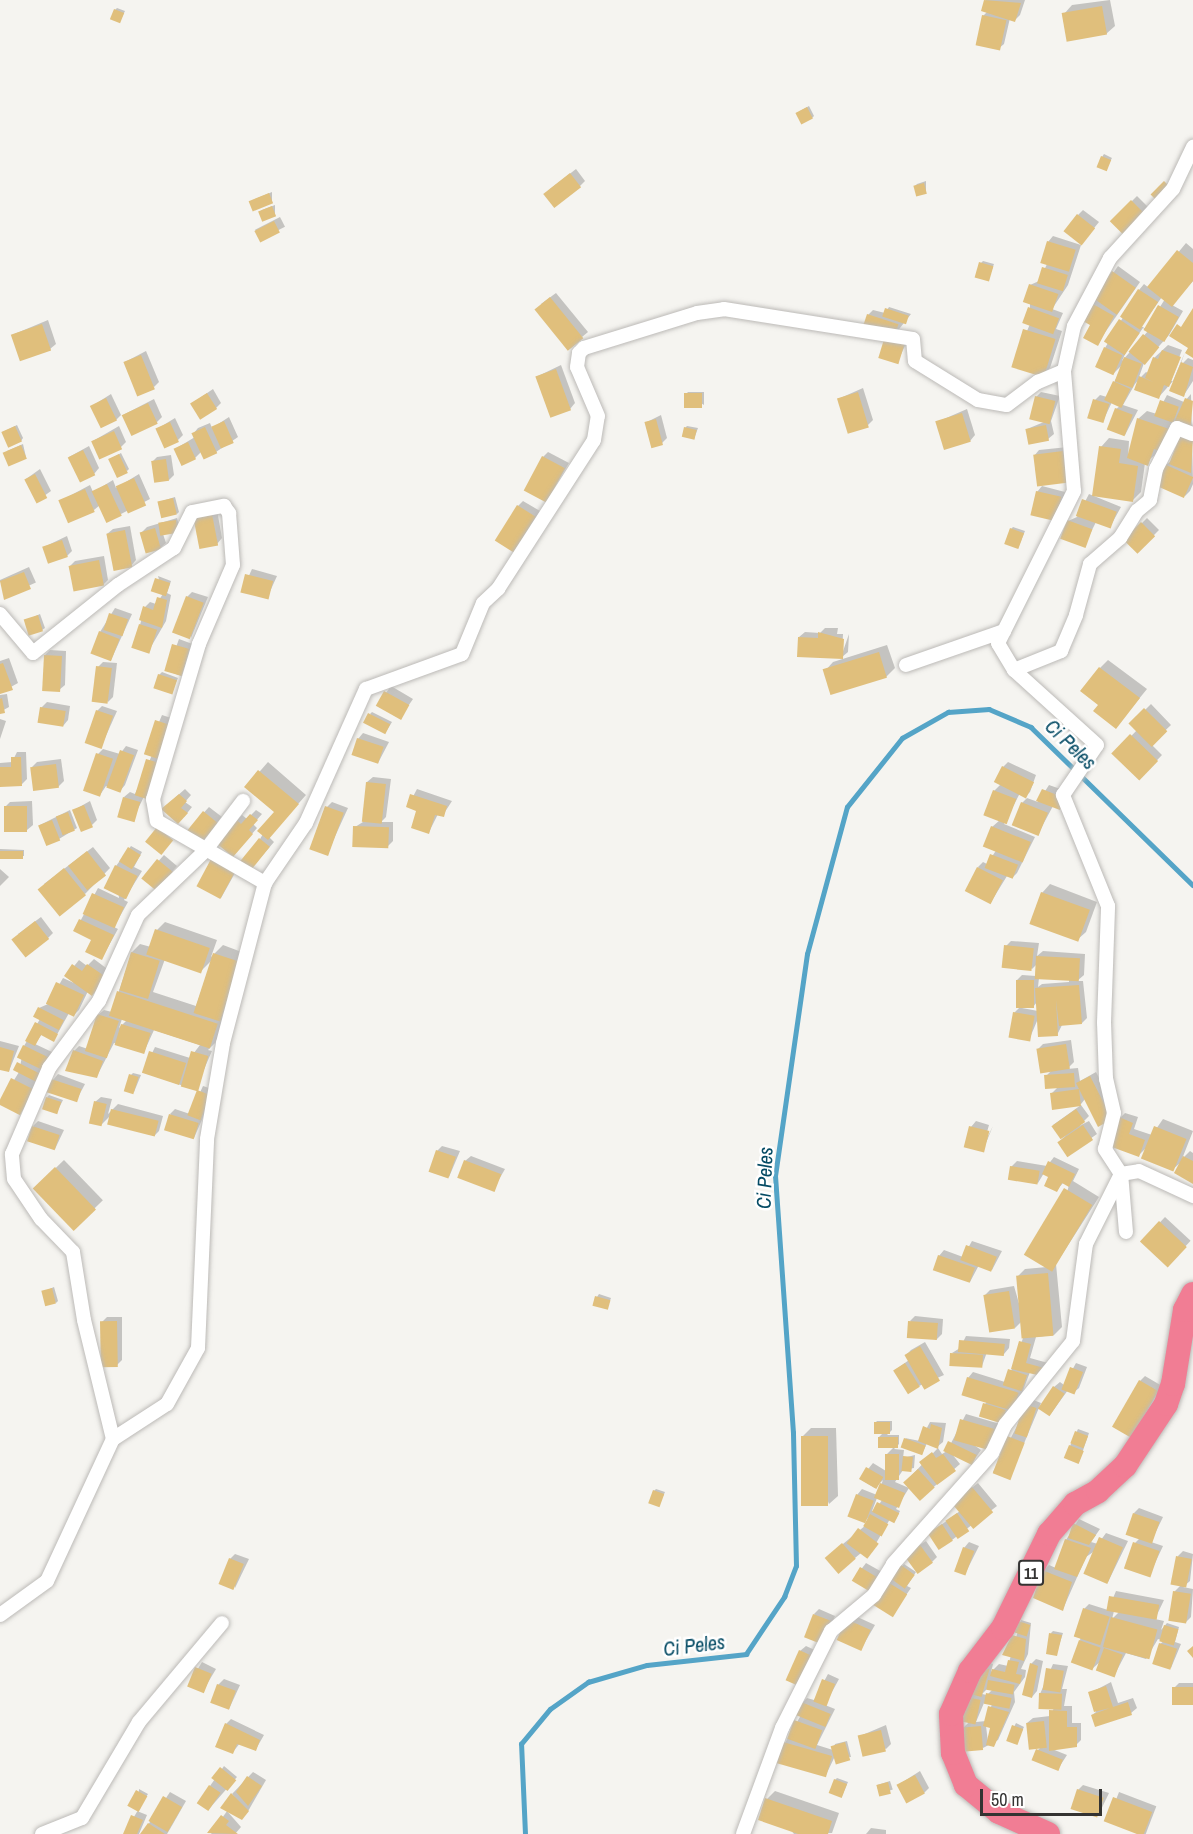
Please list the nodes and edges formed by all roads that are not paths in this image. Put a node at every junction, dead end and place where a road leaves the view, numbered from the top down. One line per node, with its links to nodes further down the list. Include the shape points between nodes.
1 (1193, 147): 2 (street, via 1173,189 1117,248 1096,279 1074,326)
2 (1064, 371): 5 (street, via 1074,491); 10 (street, via 1038,382 1007,405 978,400 915,361 913,339 744,310 696,313 584,348 576,360 596,405 598,427 594,440 498,589 483,603 462,654 366,689 306,823)
3 (1193, 434): 7 (street, via 1177,428 1166,458 1156,469 1149,500 1120,538 1090,564 1077,615 1061,651)
4 (0, 614): 9 (street, via 33,653 118,585 174,548 192,512 224,506 229,513 233,565 199,644 153,799 157,821)
5 (1004, 631): 6 (street); 7 (street, via 998,647)
6 (906, 665)
7 (1014, 670): 11 (street, via 1096,743 1093,756 1064,790 1108,906 1104,1023 1106,1079 1114,1113 1105,1149)
8 (243, 801): 9 (street)
9 (205, 851): 10 (street); 15 (street, via 138,915 99,1000 49,1068 12,1154 19,1186 41,1219 73,1252 84,1320)
10 (265, 883): 15 (street, via 223,1043 207,1139 198,1348 167,1404)
11 (1121, 1174): 12 (street, via 1145,1173); 13 (street); 19 (street, via 1086,1244 1073,1341 1005,1425 992,1453 893,1564 874,1595 831,1631 782,1728)
12 (1193, 1196)
13 (1126, 1232)
14 (1193, 1294): 20 (highway, 11, via 1185,1310 1166,1404 1125,1466 1098,1491 1075,1504 1049,1534 1003,1628 970,1671 951,1714 953,1753 966,1785 999,1812)
15 (113, 1439): 16 (street, via 47,1581)
16 (0, 1615)
17 (222, 1623): 18 (street, via 139,1722 82,1818)
18 (42, 1834)
19 (743, 1834)
20 (1048, 1834)

